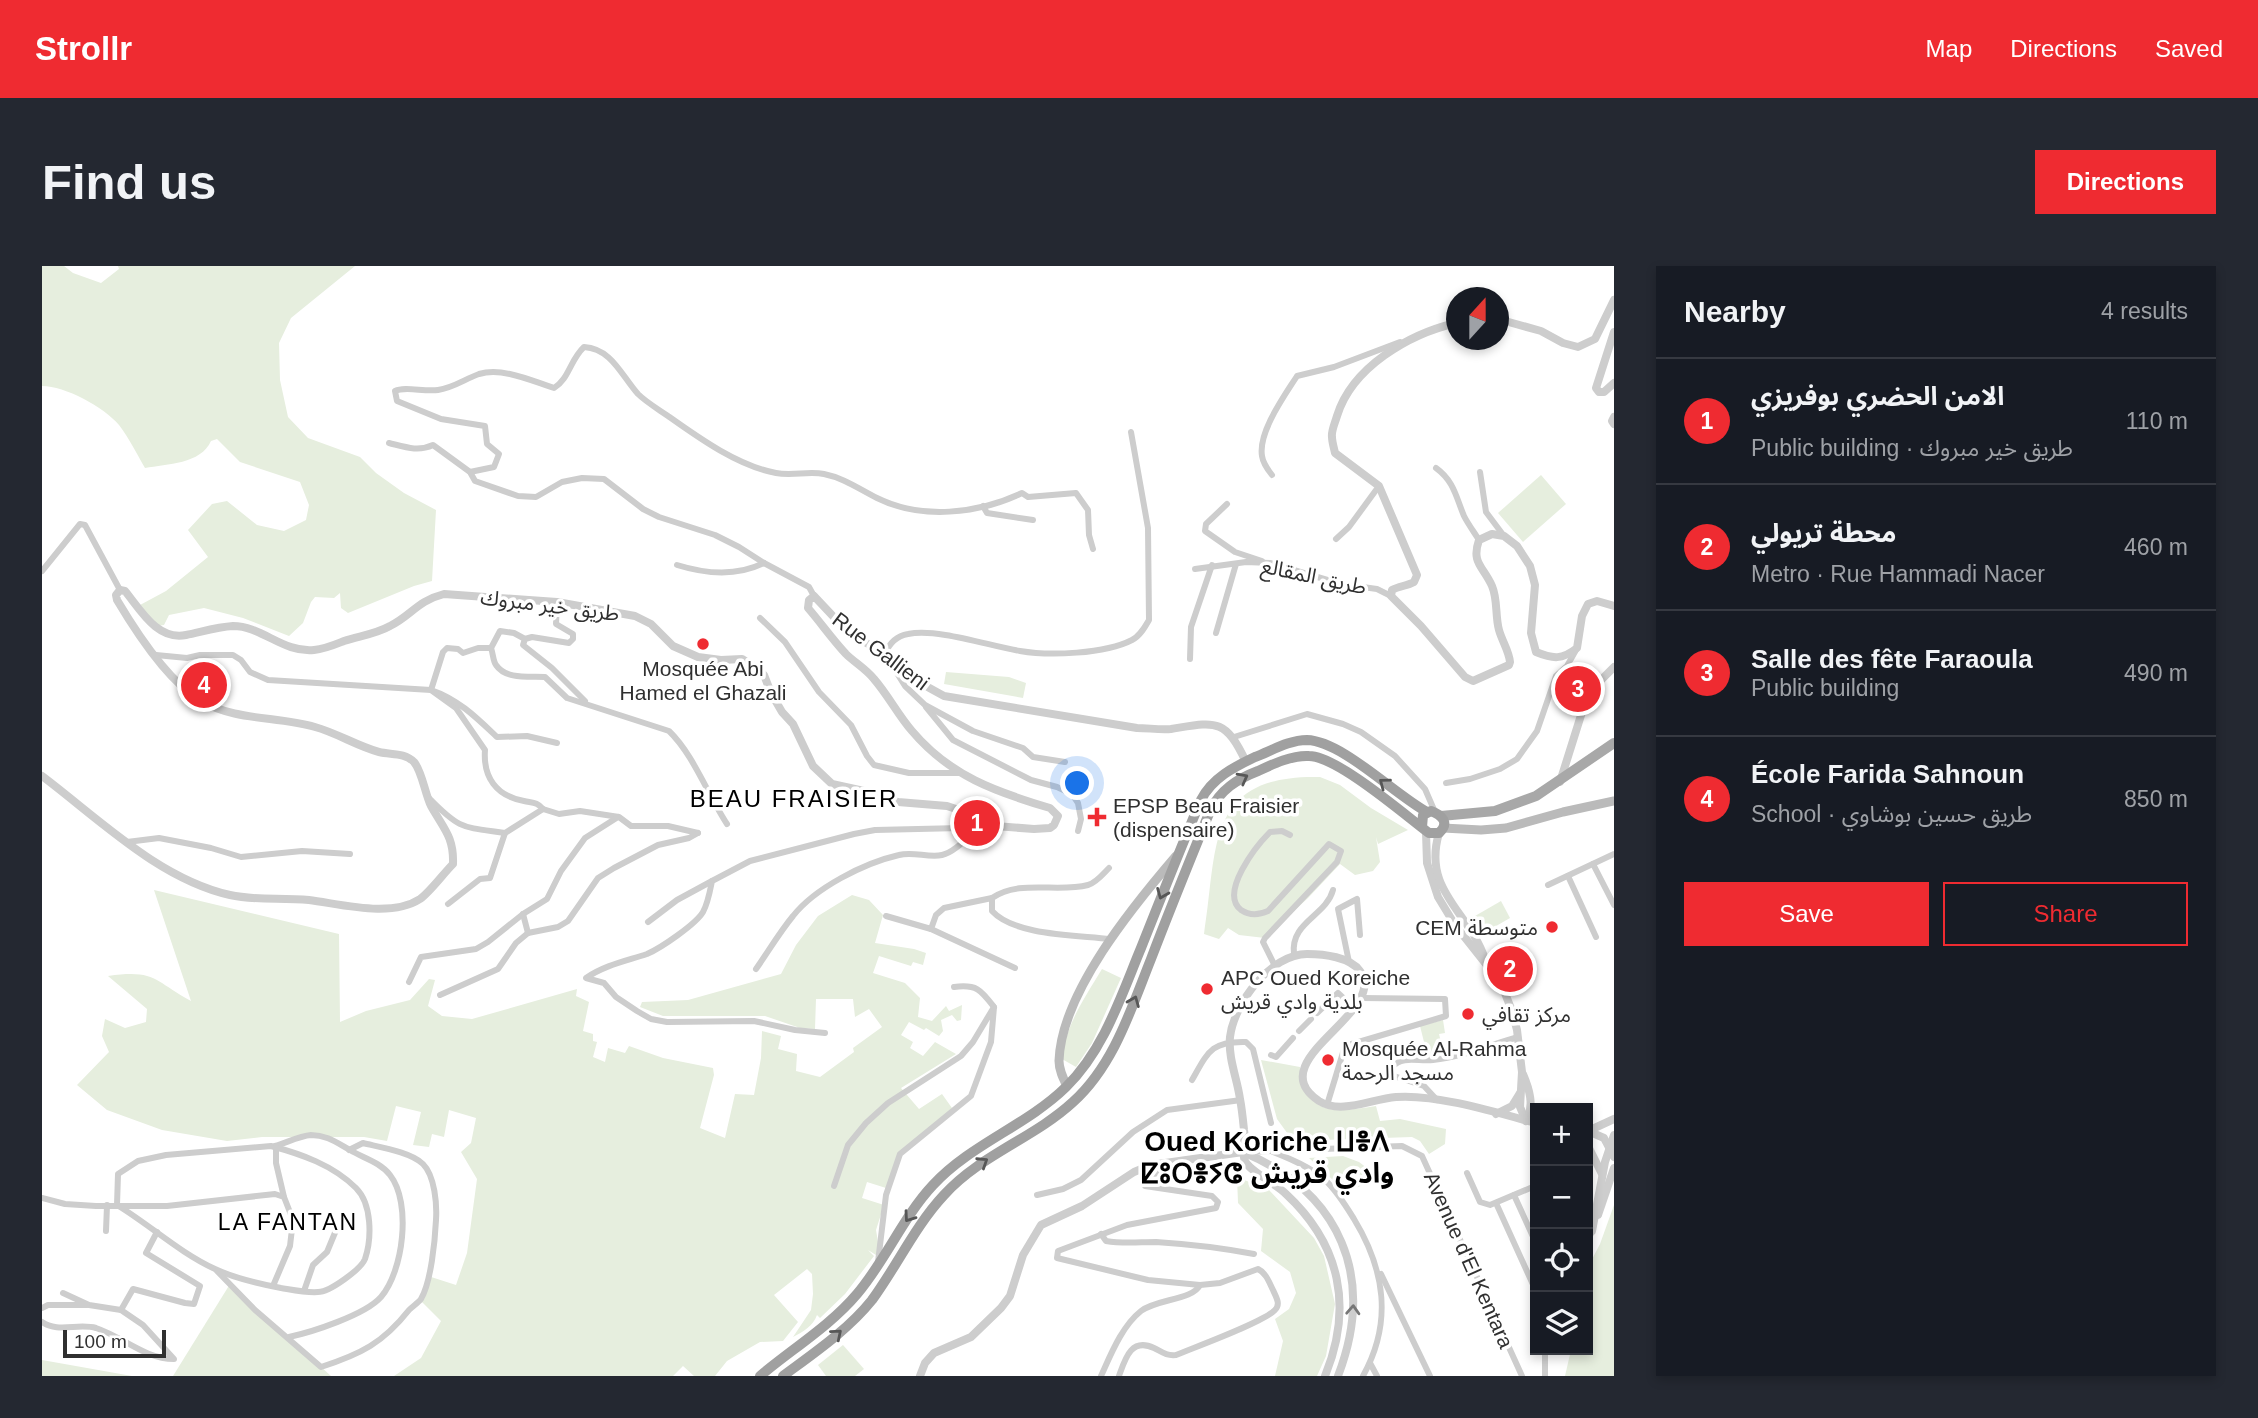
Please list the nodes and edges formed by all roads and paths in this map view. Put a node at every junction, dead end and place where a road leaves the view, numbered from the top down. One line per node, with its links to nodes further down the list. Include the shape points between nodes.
1 (1614, 300): 2 (street, via 1595,339 1578,347)
2 (1509, 322)
3 (1446, 326): 5 (street)
4 (1614, 332): 6 (street, via 1596,388 1604,392)
5 (1422, 334): 14 (street, via 1297,376 1265,436 1262,455); 15 (street, via 1378,360 1358,380 1339,408 1331,435 1335,453)
6 (1614, 383)
7 (1614, 417): 8 (street)
8 (1614, 424)
9 (1131, 432): 41 (street, via 1148,528 1149,620 1143,631 1112,647 1075,652 1023,652 931,634 908,634 894,640)
10 (389, 443): 12 (street, via 416,449 433,445)
11 (1436, 468): 21 (street, via 1453,485)
12 (470, 472): 17 (street, via 494,467 499,454 487,444 485,426 420,411 397,401 395,391 441,390 496,371 554,388 563,383 584,347 596,348 614,361 639,395 670,417 722,451 762,470 822,473 897,506 918,510 944,512); 23 (street, Rue Gallieni, via 475,481 517,496 536,497 562,482 604,479 651,513 715,535)
13 (1480, 472): 19 (street, via 1486,512)
14 (1272, 475)
15 (1379, 486): 20 (street); 32 (street, via 1417,575 1415,582 1392,590)
16 (1227, 504): 24 (street, via 1206,524 1205,531 1235,552)
17 (983, 506): 18 (street, via 986,513); 22 (street, via 1022,493 1028,497 1076,493 1087,510)
18 (1034, 520)
19 (1504, 536): 21 (street, via 1492,534); 39 (street, via 1517,545 1530,566 1535,585 1531,633 1536,652 1552,659 1566,657)
20 (1336, 539)
21 (1479, 540): 32 (street, via 1475,552 1492,586 1509,665 1468,680)
22 (1093, 549)
23 (764, 563): 26 (street, via 709,574); 31 (street, Rue Gallieni, via 809,587)
24 (1270, 563): 25 (street, طريق المقالع); 32 (street, طريق المقالع)
25 (1236, 564): 27 (street, طريق المقالع); 36 (street)
26 (677, 565)
27 (1212, 565): 28 (street, طريق المقالع); 42 (street, via 1191,627)
28 (1195, 569)
29 (42, 571): 30 (street, via 76,528 85,525)
30 (120, 590): 33 (street, طريق خير مبروك, via 125,590 157,628 173,636 235,626 300,650 327,648 377,632 428,598 444,594); 40 (street, via 117,600)
31 (814, 596): 41 (street, Rue Gallieni, via 846,630); 52 (street, طريق خير مبروك, via 807,607 822,627 872,676 923,743)
32 (1391, 596)
33 (557, 602): 37 (street, via 556,624 573,634 573,639); 62 (street, طريق خير مبروك, via 635,616 651,624 673,646 698,657 742,659 752,664 764,675 813,766 832,784 898,802 947,806)
34 (1614, 606): 39 (street, via 1597,601 1588,604)
35 (760, 618): 52 (street, via 850,725 874,765 909,773)
36 (1216, 633)
37 (524, 642): 38 (street, via 514,633 500,631); 45 (street)
38 (491, 648): 44 (street, via 463,653 447,648); 45 (street, via 496,666 506,673 545,677 567,698)
39 (1577, 648): 55 (street, via 1556,676 1537,731 1517,759 1500,769)
40 (156, 654): 44 (street, via 187,658 233,655 250,672 268,680); 56 (street, via 186,691 222,710 315,727 379,752 405,756 417,766)
41 (885, 654): 46 (street, via 905,686); 47 (street, Rue Gallieni, via 944,696 1137,728 1213,724)
42 (1190, 660)
43 (1614, 667): 54 (street, via 1588,693)
44 (431, 690): 48 (street, via 462,705 498,737 527,736); 58 (street, via 456,708 485,750 488,778 497,788)
45 (586, 703): 61 (street, via 669,731 680,741)
46 (925, 705): 50 (street, via 973,731 1023,748 1033,757); 65 (street, via 953,740 1031,780 1072,794 1082,819)
47 (1234, 737): 51 (street); 59 (street, via 1307,714 1326,717 1362,732 1395,756 1425,789)
48 (557, 743)
49 (1614, 743): 54 (main road)
50 (1065, 762)
51 (1246, 762): 59 (highway, one-way to 51, via 1397,794 1342,752 1322,743 1295,742); 69 (highway, via 1208,788)
52 (959, 773): 62 (street, طريق خير مبروك, via 991,790 1050,808 1058,816 1054,825 1042,829)
53 (42, 776): 68 (street)
54 (1560, 782): 59 (main road, via 1495,811)
55 (1446, 783)
56 (426, 794): 66 (street, via 451,821); 68 (street, via 452,842 453,864 420,899 401,905 364,909 226,894 171,872)
57 (1614, 802): 64 (main road, via 1506,828)
58 (543, 809): 60 (street); 66 (street)
59 (1435, 813): 63 (highway, via 1422,819); 64 (highway, via 1444,821)
60 (619, 817): 82 (street, via 584,838 547,899); 86 (street, via 631,826 668,826 698,833 657,845 614,868 598,878 568,920 558,927)
61 (727, 824)
62 (982, 825): 76 (street, via 853,834 750,861); 94 (street, via 954,850 941,855 898,855 835,882 794,915)
63 (1424, 829): 64 (highway, via 1433,834); 72 (street); 169 (highway, one-way to 63, via 864,1309 946,1192 976,1166 1064,1110 1100,1071 1127,1017 1210,811 1224,790 1273,764 1314,756 1336,765)
64 (1441, 830): 72 (street)
65 (1078, 831)
66 (505, 833): 80 (street, via 490,878 480,879)
67 (1290, 835): 92 (street, via 1270,832 1251,855 1233,892 1237,907 1246,913 1268,911 1329,844 1341,850 1337,862 1265,938 1264,948)
68 (127, 842): 70 (street, via 159,838 241,857 302,851)
69 (1180, 852): 89 (main road); 111 (highway, one-way to 111, via 1107,1029)
70 (350, 854)
71 (1614, 854): 73 (street)
72 (1431, 860): 105 (street, via 1447,897 1501,983)
73 (1593, 864): 75 (street); 81 (street)
74 (1109, 869): 79 (street, via 1090,885 1015,888)
75 (1568, 876): 77 (street); 88 (street)
76 (712, 881): 84 (street); 104 (street, via 698,919 649,953 619,961 587,979 604,984 644,1015 667,1022 754,1021)
77 (1548, 885)
78 (1333, 890): 90 (street, via 1327,903 1302,926)
79 (992, 898): 85 (street, via 944,908); 89 (street, via 992,911 1007,924)
80 (448, 904)
81 (1614, 905)
82 (523, 914): 86 (street); 95 (street, via 476,948 421,957)
83 (886, 916): 85 (street)
84 (648, 922)
85 (932, 929): 93 (street)
86 (528, 933): 97 (street, via 498,969)
87 (1360, 935): 91 (street, via 1357,899 1338,909)
88 (1597, 937)
89 (1110, 939): 111 (main road, via 1073,1008 1063,1037 1060,1073)
90 (1294, 954): 91 (street); 92 (street)
91 (1349, 962): 98 (street, via 1365,978)
92 (1275, 966): 107 (street, via 1248,993)
93 (1015, 968)
94 (755, 969)
95 (409, 982)
96 (954, 987): 99 (street, via 979,989)
97 (440, 995)
98 (1362, 998): 100 (street); 116 (street, via 1446,999 1446,1016 1350,1042)
99 (994, 1007): 136 (street, via 961,1056 888,1103 866,1123 848,1145); 154 (street, via 991,1042 971,1096 900,1154 886,1195)
100 (1354, 1009): 101 (street, via 1338,993); 116 (street, via 1311,1054 1304,1070 1308,1090)
101 (1317, 1013)
102 (1311, 1019): 103 (street)
103 (1299, 1031)
104 (825, 1033)
105 (1518, 1037): 109 (street); 114 (street, via 1432,1060 1408,1059 1392,1067 1394,1076 1424,1086)
106 (1293, 1038): 108 (street, via 1276,1057)
107 (1230, 1042): 110 (street, via 1212,1049); 113 (street); 121 (street, via 1246,1042 1253,1049)
108 (1271, 1055)
109 (1522, 1072): 112 (street); 115 (street)
110 (1192, 1080)
111 (1067, 1086): 154 (highway, one-way to 154, via 1035,1114 945,1173)
112 (1521, 1090): 117 (street, via 1512,1106); 119 (street, via 1521,1112)
113 (1241, 1100): 129 (street); 138 (street, via 1167,1110 1133,1132 1081,1180)
114 (1437, 1100): 116 (street, via 1394,1097); 117 (street)
115 (1532, 1103)
116 (1327, 1105)
117 (1496, 1114): 120 (street)
118 (1614, 1119): 122 (street)
119 (1530, 1121)
120 (1530, 1122)
121 (1270, 1123)
122 (1593, 1129)
123 (1593, 1133): 124 (street)
124 (1611, 1140): 125 (street); 131 (street); 135 (street)
125 (1593, 1143)
126 (275, 1146): 127 (street, via 310,1135 338,1141); 140 (street); 144 (street, via 138,1161 118,1174); 159 (street, via 339,1174 358,1189 368,1208 364,1261 320,1293)
127 (349, 1150): 165 (street, via 391,1176 403,1218 400,1256 380,1298 363,1310); 165 (street, via 363,1143 424,1164 437,1202 424,1288 420,1300 393,1331 367,1350 344,1359 321,1367)
128 (1271, 1150): 129 (street, Avenue d'El Kentara); 153 (street, via 1326,1181 1345,1204); 178 (street, Avenue d'El Kentara, via 1402,1146 1422,1156)
129 (1243, 1152): 132 (street); 173 (street, via 1248,1165 1303,1211 1333,1261 1341,1307); 174 (street, one-way to 129, via 1349,1345 1354,1307 1348,1258 1338,1234 1307,1192)
130 (1593, 1155): 135 (street)
131 (1614, 1157)
132 (1163, 1163): 151 (street, via 1159,1172 1144,1179 1144,1186 1212,1195 1218,1202 1216,1208); 170 (street, via 1134,1172 1082,1206 1041,1225 1031,1237 1010,1296 1001,1308 971,1337 933,1353)
133 (1614, 1168): 147 (street)
134 (1467, 1173): 142 (street, via 1480,1202)
135 (1602, 1174): 146 (street)
136 (834, 1185)
137 (1530, 1188): 139 (street)
138 (1037, 1195)
139 (1514, 1195): 142 (street); 148 (street)
140 (284, 1197): 144 (street); 158 (street, via 293,1220 292,1233)
141 (42, 1198): 143 (street, via 65,1204)
142 (1496, 1203): 156 (street)
143 (107, 1205): 144 (street); 149 (street)
144 (117, 1205): 150 (street)
145 (339, 1223): 159 (street, via 327,1252 313,1265)
146 (1592, 1229)
147 (1593, 1229)
148 (1530, 1230)
149 (106, 1231)
150 (157, 1232): 155 (street); 163 (street, via 146,1253 200,1286 194,1304 132,1289)
151 (1101, 1234): 152 (street, via 1106,1241 1124,1244 1153,1242); 157 (street, via 1058,1251 1057,1258 1148,1280)
152 (1254, 1254)
153 (1376, 1263): 167 (street, via 1382,1313 1379,1341); 177 (street)
154 (878, 1264): 168 (highway, via 840,1312)
155 (216, 1270): 158 (street); 165 (street)
156 (1530, 1278)
157 (1200, 1285): 171 (street, via 1193,1293 1156,1303 1134,1317); 172 (street, via 1260,1269 1278,1305 1256,1321 1176,1355 1146,1345 1134,1347)
158 (273, 1286): 159 (street)
159 (304, 1291)
160 (63, 1293): 161 (street)
161 (89, 1305): 162 (street); 163 (street)
162 (42, 1308)
163 (121, 1310): 164 (street, via 144,1325 174,1359 152,1356 96,1328 55,1328)
164 (42, 1322)
165 (289, 1337)
166 (1545, 1355): 179 (street)
167 (1370, 1363): 175 (street); 176 (street)
168 (760, 1376)
169 (783, 1376)
170 (920, 1376)
171 (1101, 1376)
172 (1119, 1376)
173 (1325, 1376)
174 (1338, 1376)
175 (1363, 1376)
176 (1377, 1376)
177 (1430, 1376)
178 (1522, 1376)
179 (1545, 1376)

